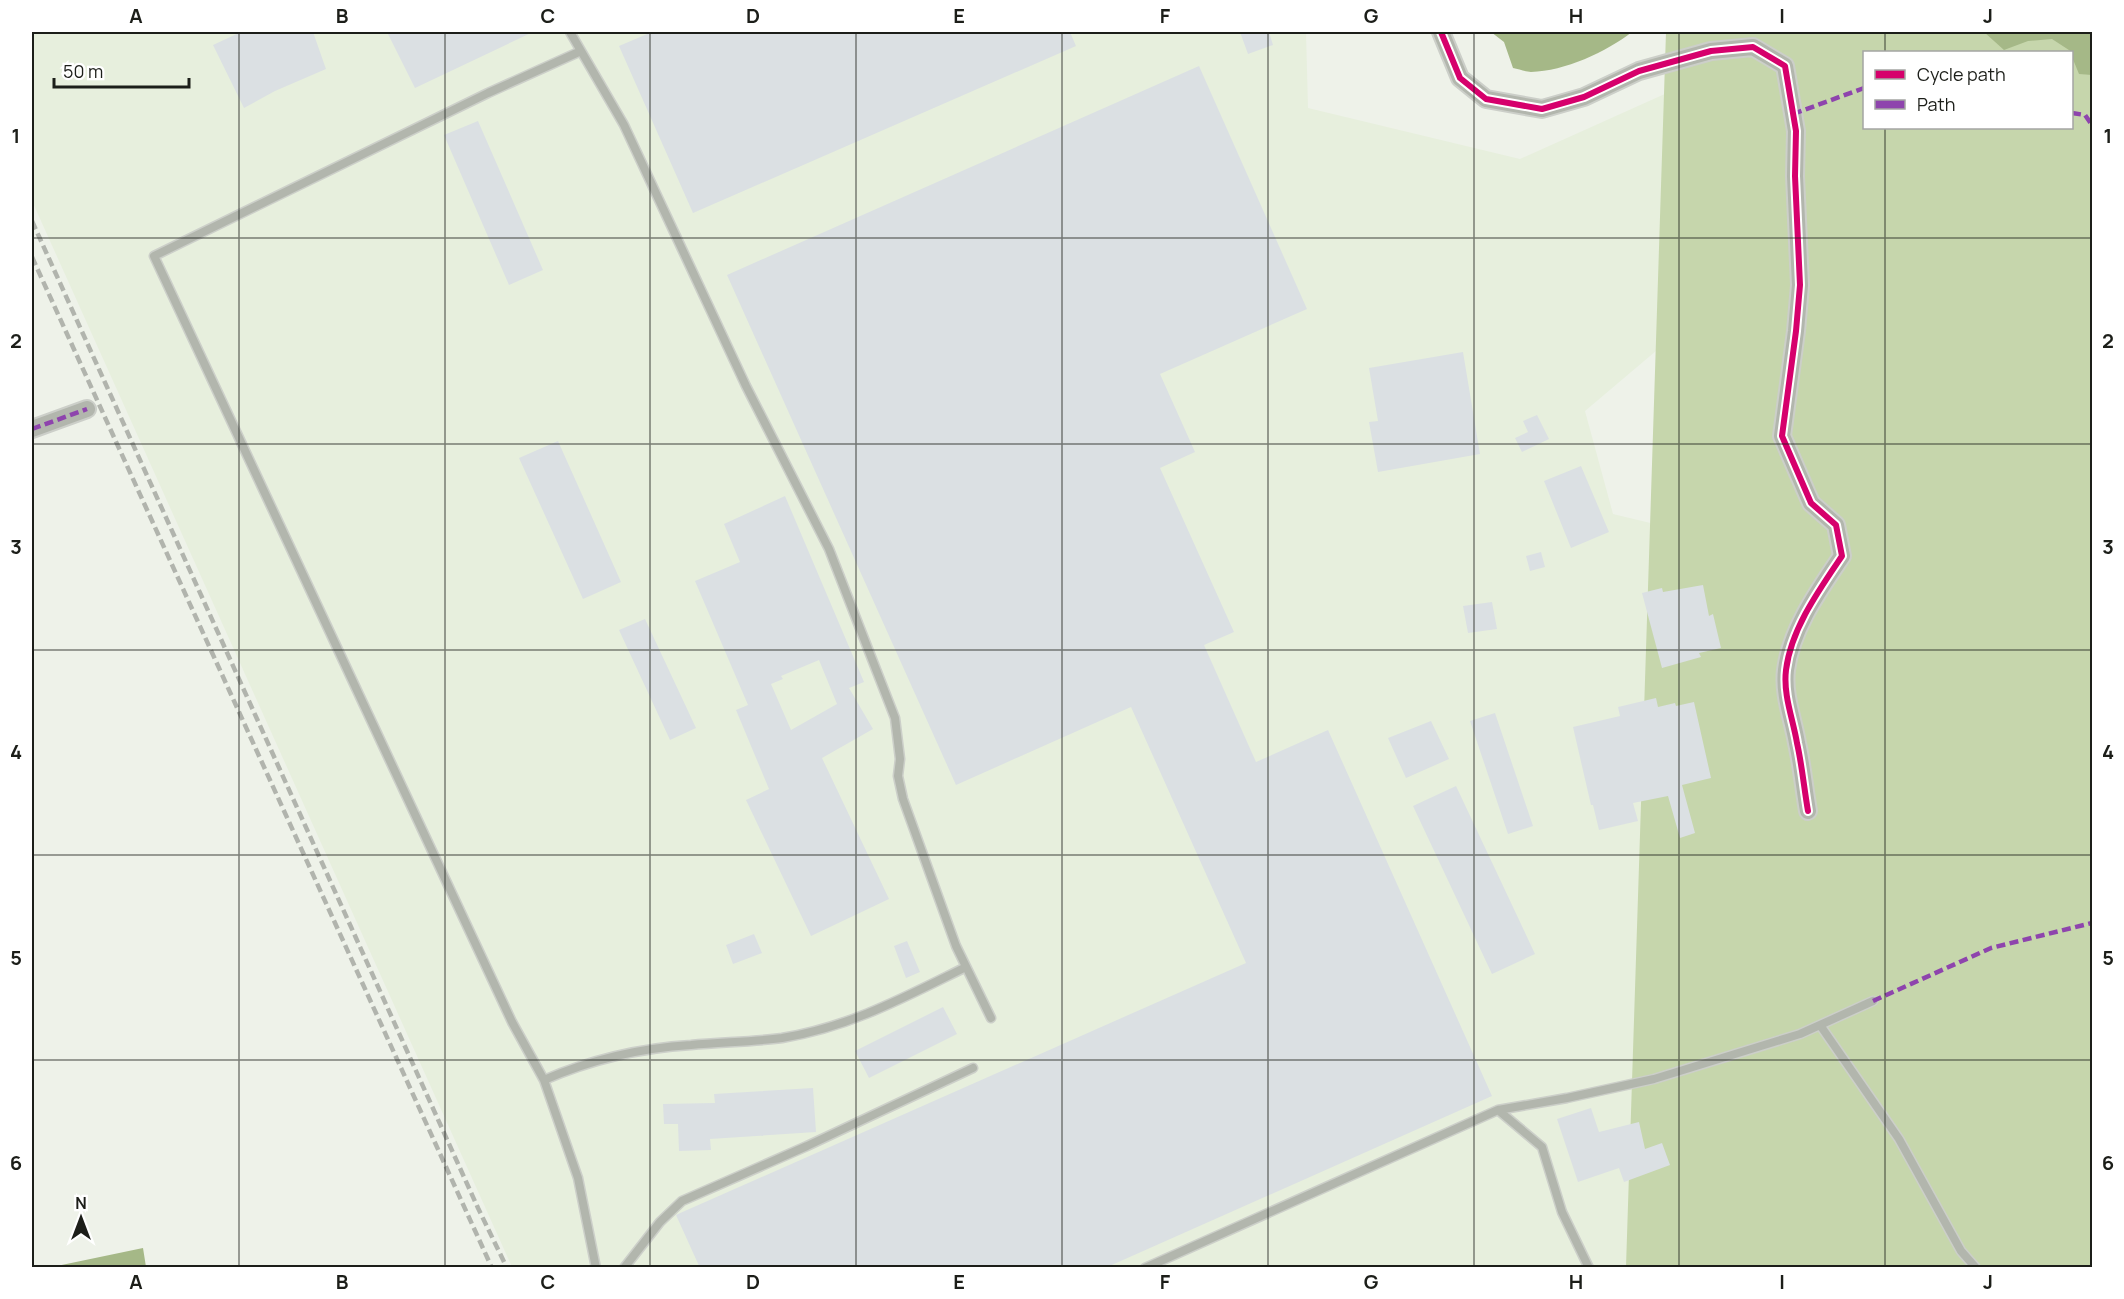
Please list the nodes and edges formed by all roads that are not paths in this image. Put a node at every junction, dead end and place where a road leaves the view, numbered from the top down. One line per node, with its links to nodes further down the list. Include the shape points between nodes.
1 (570, 32): 3 (lane)
2 (1441, 32): 6 (street, via 1460,78 1486,99 1542,109 1584,97 1639,71 1712,51 1753,47 1785,66 1796,131 1800,285 1782,436 1811,503 1836,525 1842,556 1794,639 1786,671)
3 (581, 51): 7 (lane, via 624,126 746,386 829,549 895,718 903,799); 12 (lane, via 154,255 512,1022)
4 (87, 409): 5 (street)
5 (32, 429)
6 (1808, 811)
7 (966, 967): 9 (lane); 12 (lane, via 877,1011 823,1029 782,1038 645,1050 574,1067)
8 (1873, 1001): 10 (lane)
9 (991, 1018)
10 (1820, 1025): 13 (lane, via 1654,1078); 18 (lane, via 1899,1139 1961,1251)
11 (973, 1068): 15 (lane, via 681,1201)
12 (544, 1080): 14 (lane, via 578,1178)
13 (1498, 1110): 16 (lane); 17 (lane, via 1542,1146 1562,1212)
14 (596, 1268)
15 (624, 1268)
16 (1145, 1268)
17 (1588, 1268)
18 (1976, 1268)

